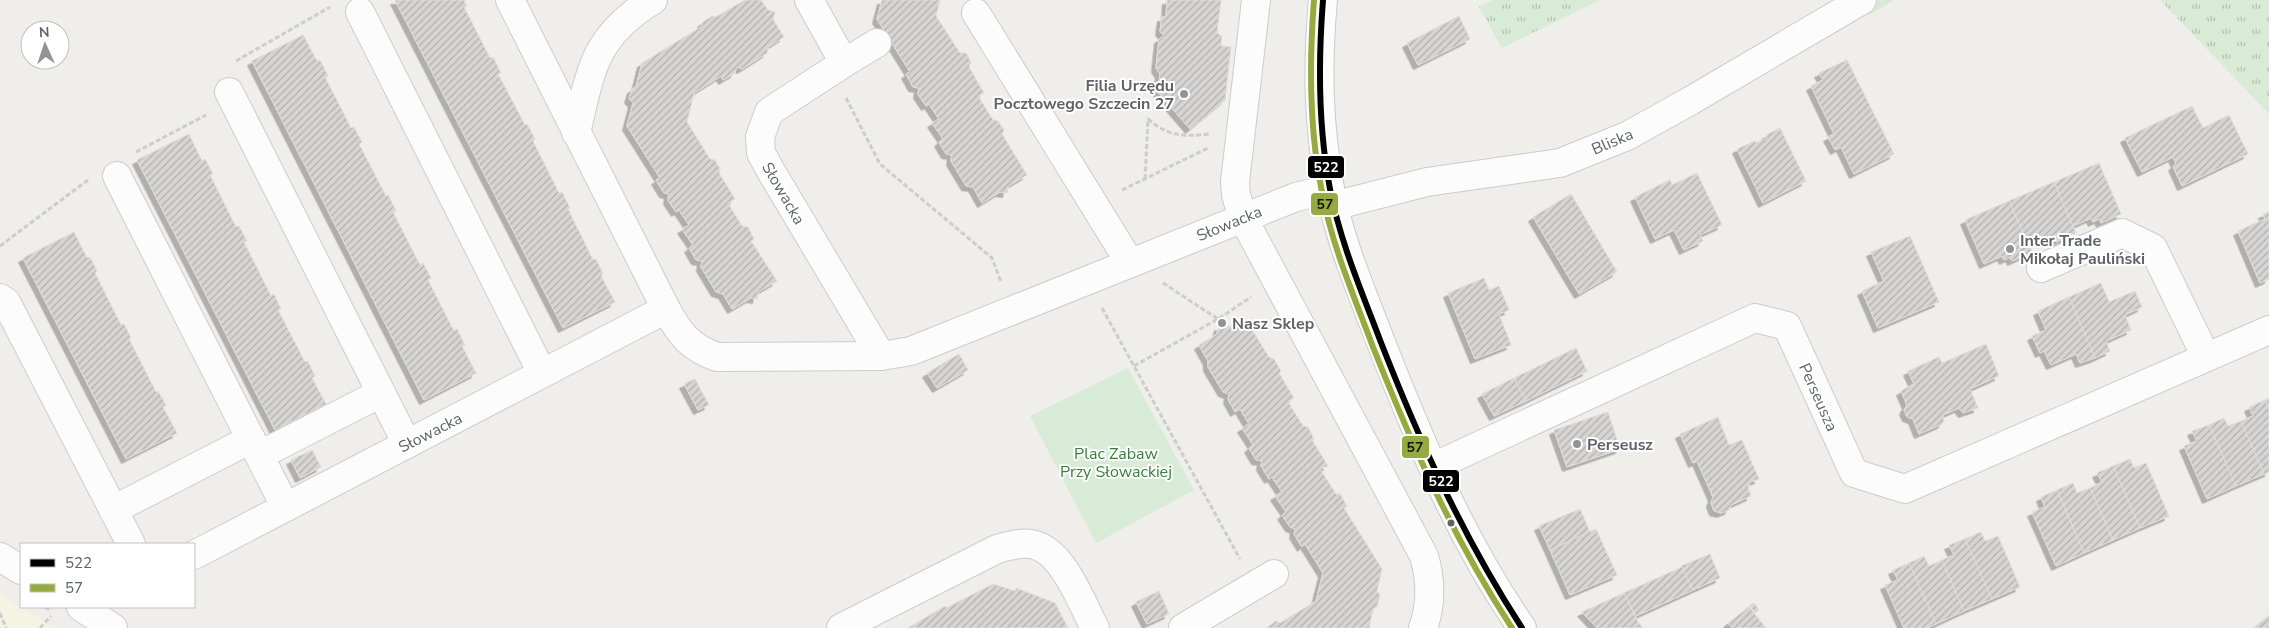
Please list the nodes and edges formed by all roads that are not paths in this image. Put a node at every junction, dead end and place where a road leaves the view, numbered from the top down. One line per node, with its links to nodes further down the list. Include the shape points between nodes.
1 (510, 0): 12 (street, Słowacka)
2 (653, 0): 12 (street, via 624,21 599,52)
3 (809, 0): 10 (street)
4 (1256, 0): 15 (street, via 1235,182)
5 (1323, 0): 14 (street, via 1318,97)
6 (1862, 0): 14 (street, Bliska, via 1627,136 1560,162)
7 (360, 12): 23 (street)
8 (976, 13): 16 (street)
9 (878, 43): 10 (street, Słowacka)
10 (838, 67): 21 (street, Słowacka, via 769,112 760,137 761,153)
11 (229, 92): 24 (street)
12 (576, 133): 19 (street, Słowacka)
13 (117, 176): 26 (street)
14 (1331, 197): 15 (street, Słowacka, via 1296,197); 27 (street, via 1359,286)
15 (1244, 218): 16 (street, Słowacka); 40 (street, via 1424,556 1430,588)
16 (1130, 263): 21 (street, Słowacka, via 911,351)
17 (2041, 268): 22 (street, via 2122,233 2153,248)
18 (0, 298): 29 (street, via 6,302)
19 (666, 309): 21 (street, Słowacka, via 680,333 702,352 717,357); 23 (street, Słowacka)
20 (2269, 330): 22 (street, Perseusza)
21 (881, 356)
22 (2206, 357): 27 (street, Perseusza, via 1905,489 1854,473 1787,326 1755,318)
23 (542, 373): 25 (street, Słowacka)
24 (381, 394): 25 (street); 26 (street)
25 (407, 444): 28 (street, Słowacka)
26 (256, 447): 28 (street); 29 (street)
27 (1433, 467): 41 (street, via 1488,575)
28 (285, 506): 31 (street, Słowacka)
29 (113, 510): 30 (street)
30 (130, 543)
31 (195, 554)
32 (0, 557): 33 (street)
33 (20, 569)
34 (1264, 580): 39 (street)
35 (84, 608): 36 (street)
36 (111, 619)
37 (841, 628): 38 (street, via 997,549 1019,544 1036,545 1060,563)
38 (1095, 628)
39 (1183, 628)
40 (1423, 628)
41 (1522, 628)

